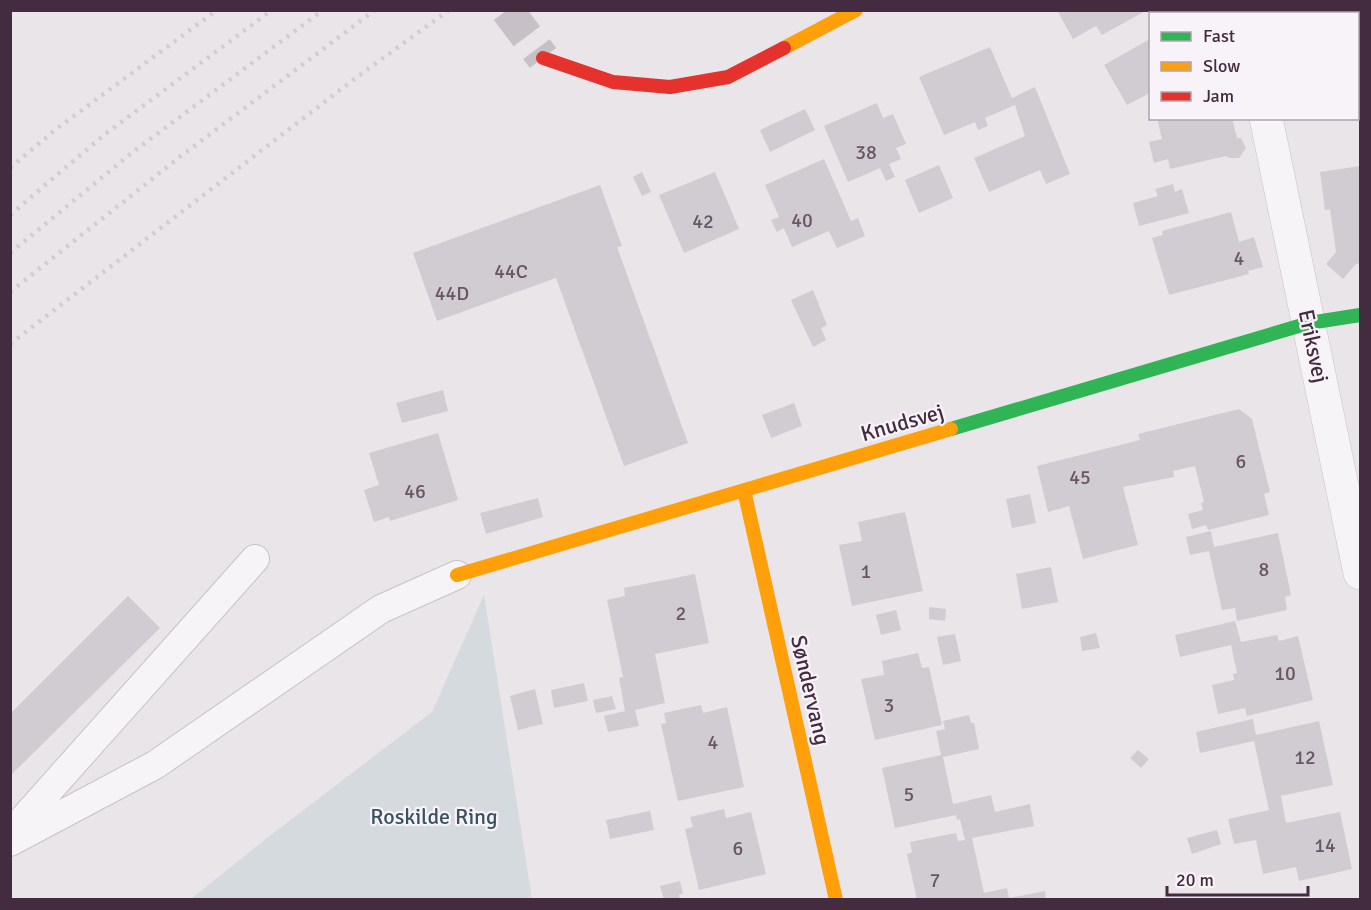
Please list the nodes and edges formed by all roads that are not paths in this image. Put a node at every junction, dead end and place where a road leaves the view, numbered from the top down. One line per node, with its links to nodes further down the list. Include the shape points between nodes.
1 (856, 10): 2 (street, via 728,77 670,87 613,82)
2 (543, 58)
3 (1266, 120): 5 (street, Eriksvej)
4 (1360, 315): 5 (street, Knudsvej)
5 (1309, 323): 6 (street, Knudsvej); 8 (street, Eriksvej)
6 (744, 490): 9 (street, Knudsvej); 12 (street, Søndervang)
7 (255, 559): 10 (lane)
8 (1360, 573)
9 (458, 575): 11 (lane, via 381,609 155,765)
10 (10, 834)
11 (10, 842)
12 (836, 900)

